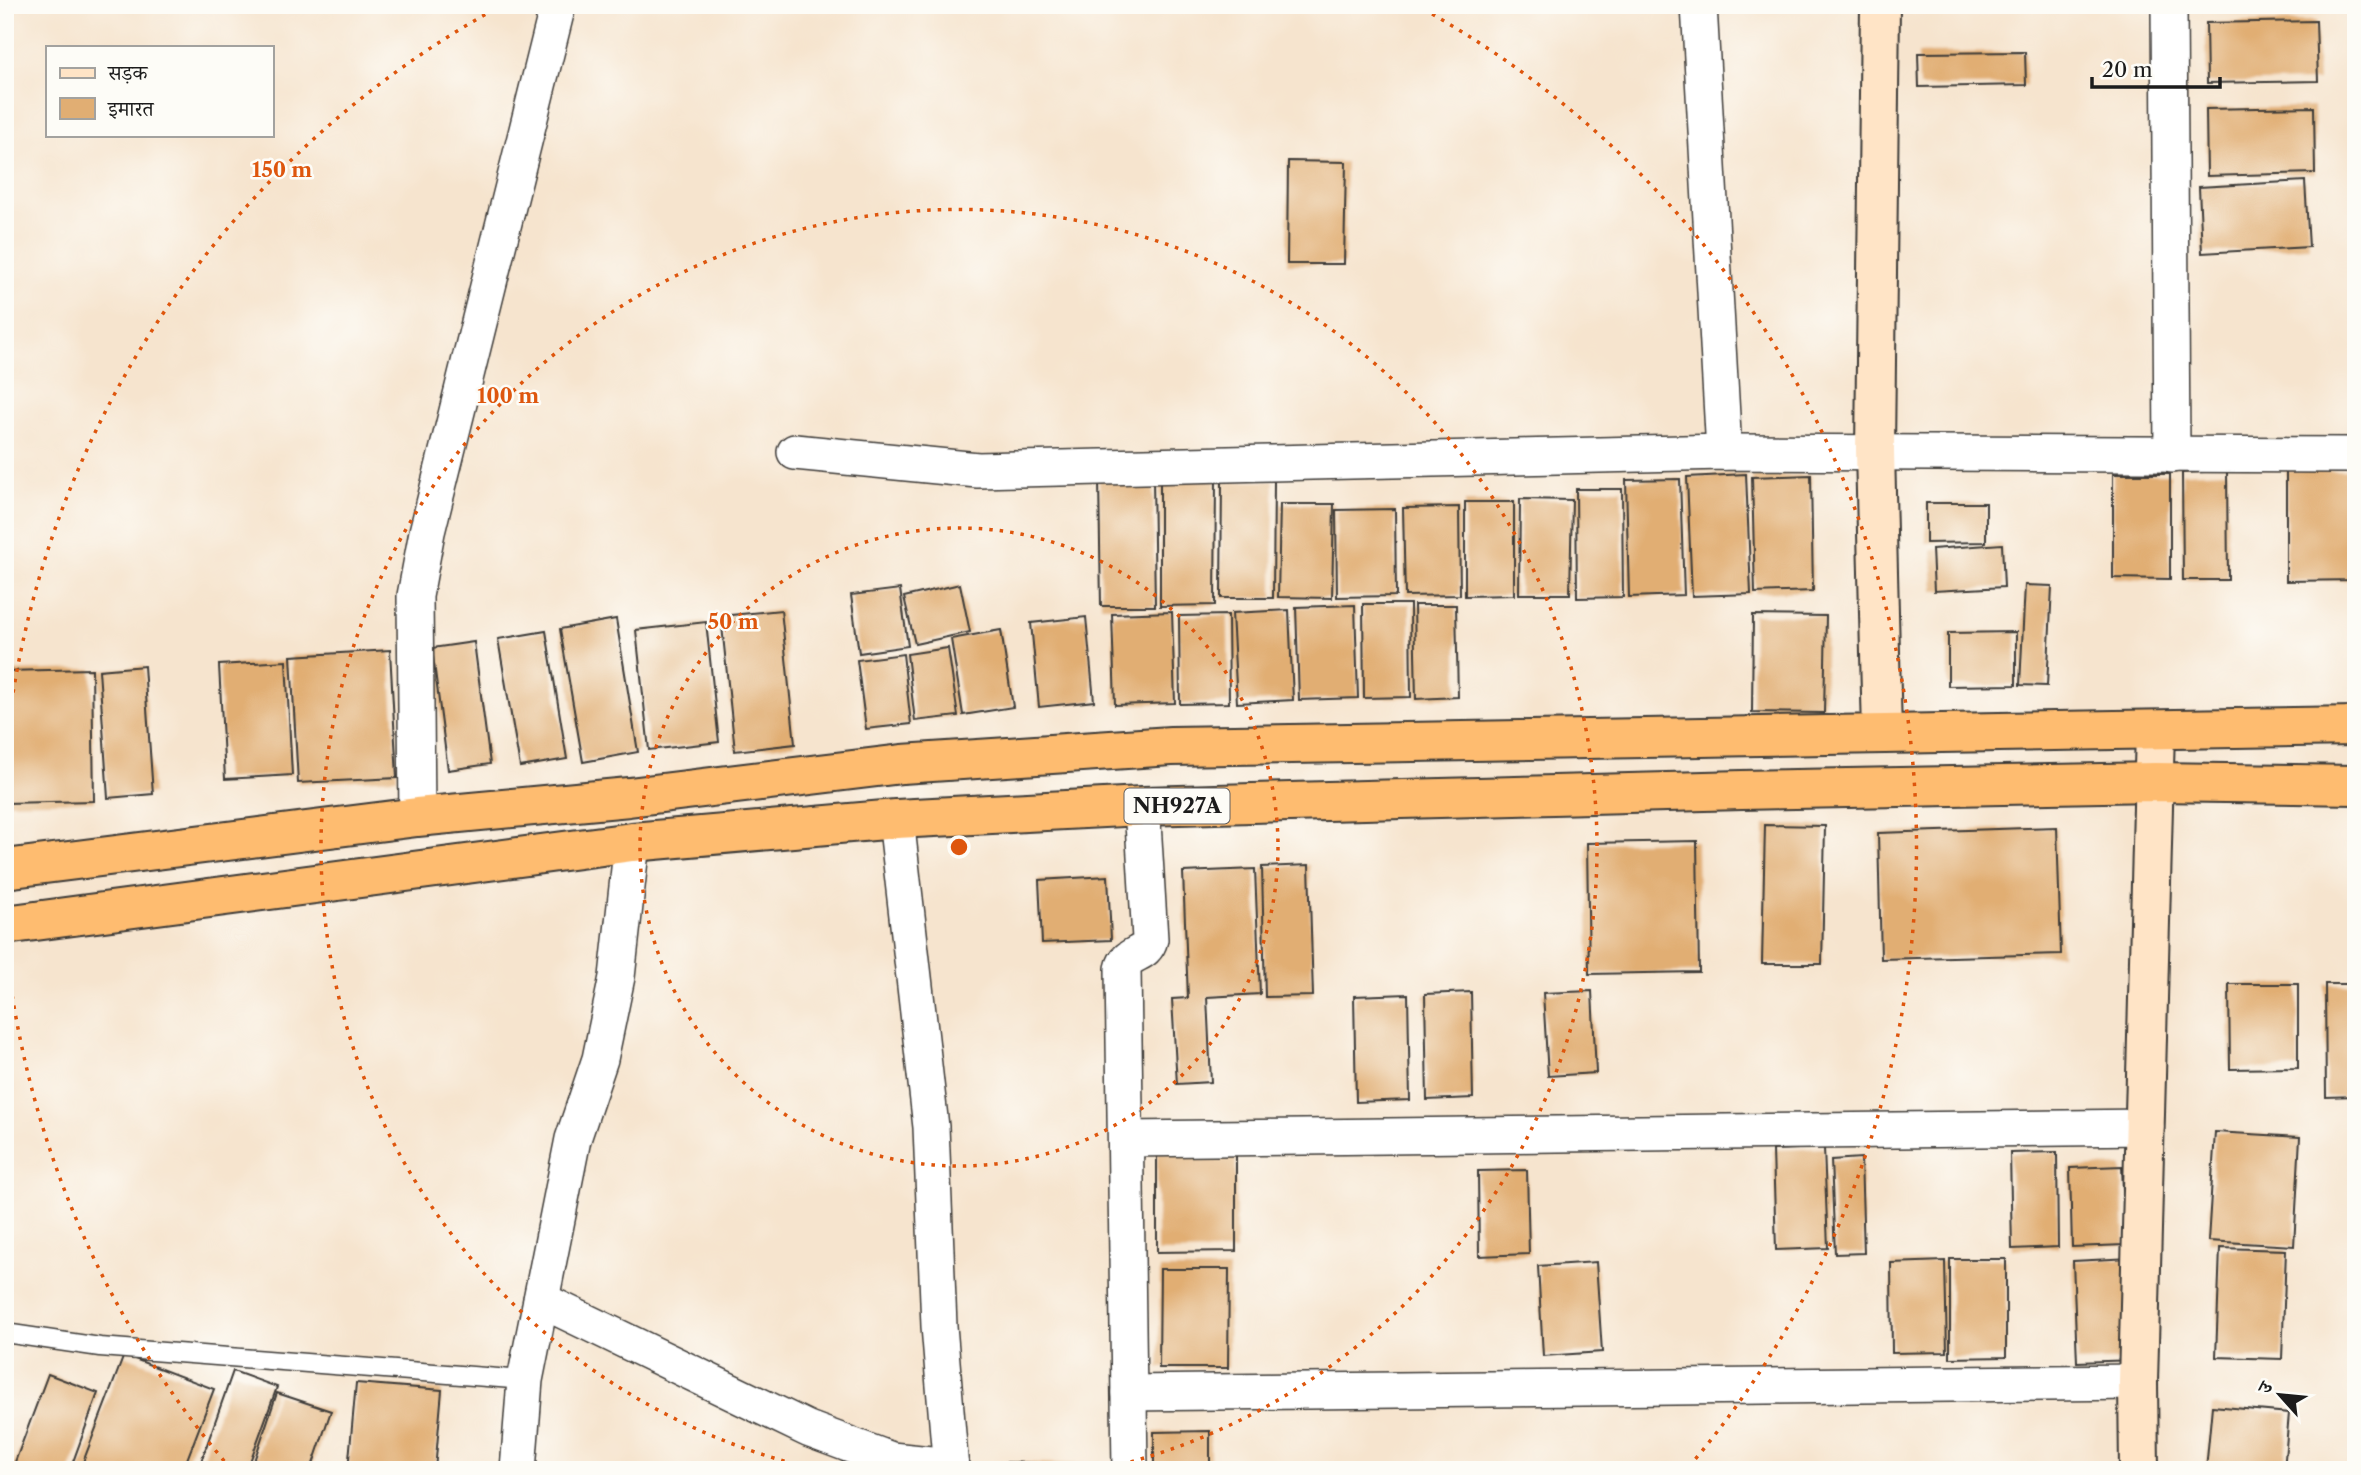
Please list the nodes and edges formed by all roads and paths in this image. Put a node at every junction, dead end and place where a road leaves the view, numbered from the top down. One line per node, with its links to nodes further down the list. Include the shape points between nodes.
1 (558, 5): 18 (street, via 415,596)
2 (1699, 5): 7 (street)
3 (1880, 5): 5 (street)
4 (2169, 5): 8 (street)
5 (1875, 451): 7 (street); 8 (street); 12 (street)
6 (796, 452): 7 (street, via 978,470)
7 (1724, 452)
8 (2172, 455): 9 (street)
9 (2356, 455)
10 (2356, 726): 11 (highway)
11 (2155, 730): 12 (highway); 13 (street)
12 (1882, 734): 15 (highway, via 1171,746 902,764)
13 (2155, 782): 14 (highway, NH927A); 17 (highway, NH927A); 25 (street)
14 (2356, 785)
15 (697, 789): 16 (highway); 20 (highway)
16 (552, 804): 18 (highway); 22 (highway)
17 (1142, 806): 19 (highway, NH927A); 26 (street, via 1150,939 1148,948 1131,955 1123,969)
18 (417, 817): 23 (highway)
19 (896, 818): 20 (highway, NH927A); 33 (street, via 931,1128 939,1326)
20 (704, 834): 21 (highway, NH927A)
21 (632, 842): 22 (highway, NH927A); 27 (street, via 617,977 600,1059 573,1139)
22 (558, 852): 24 (highway, NH927A)
23 (5, 869)
24 (5, 925)
25 (2146, 1127): 26 (street); 30 (street)
26 (1126, 1139): 31 (street)
27 (541, 1300): 29 (street); 32 (street)
28 (5, 1333): 29 (lane, via 100,1346)
29 (526, 1380): 34 (street)
30 (2138, 1382): 31 (street); 36 (street)
31 (1129, 1393): 35 (street)
32 (890, 1465): 33 (street)
33 (951, 1468)
34 (518, 1470)
35 (1130, 1470)
36 (2139, 1470)

